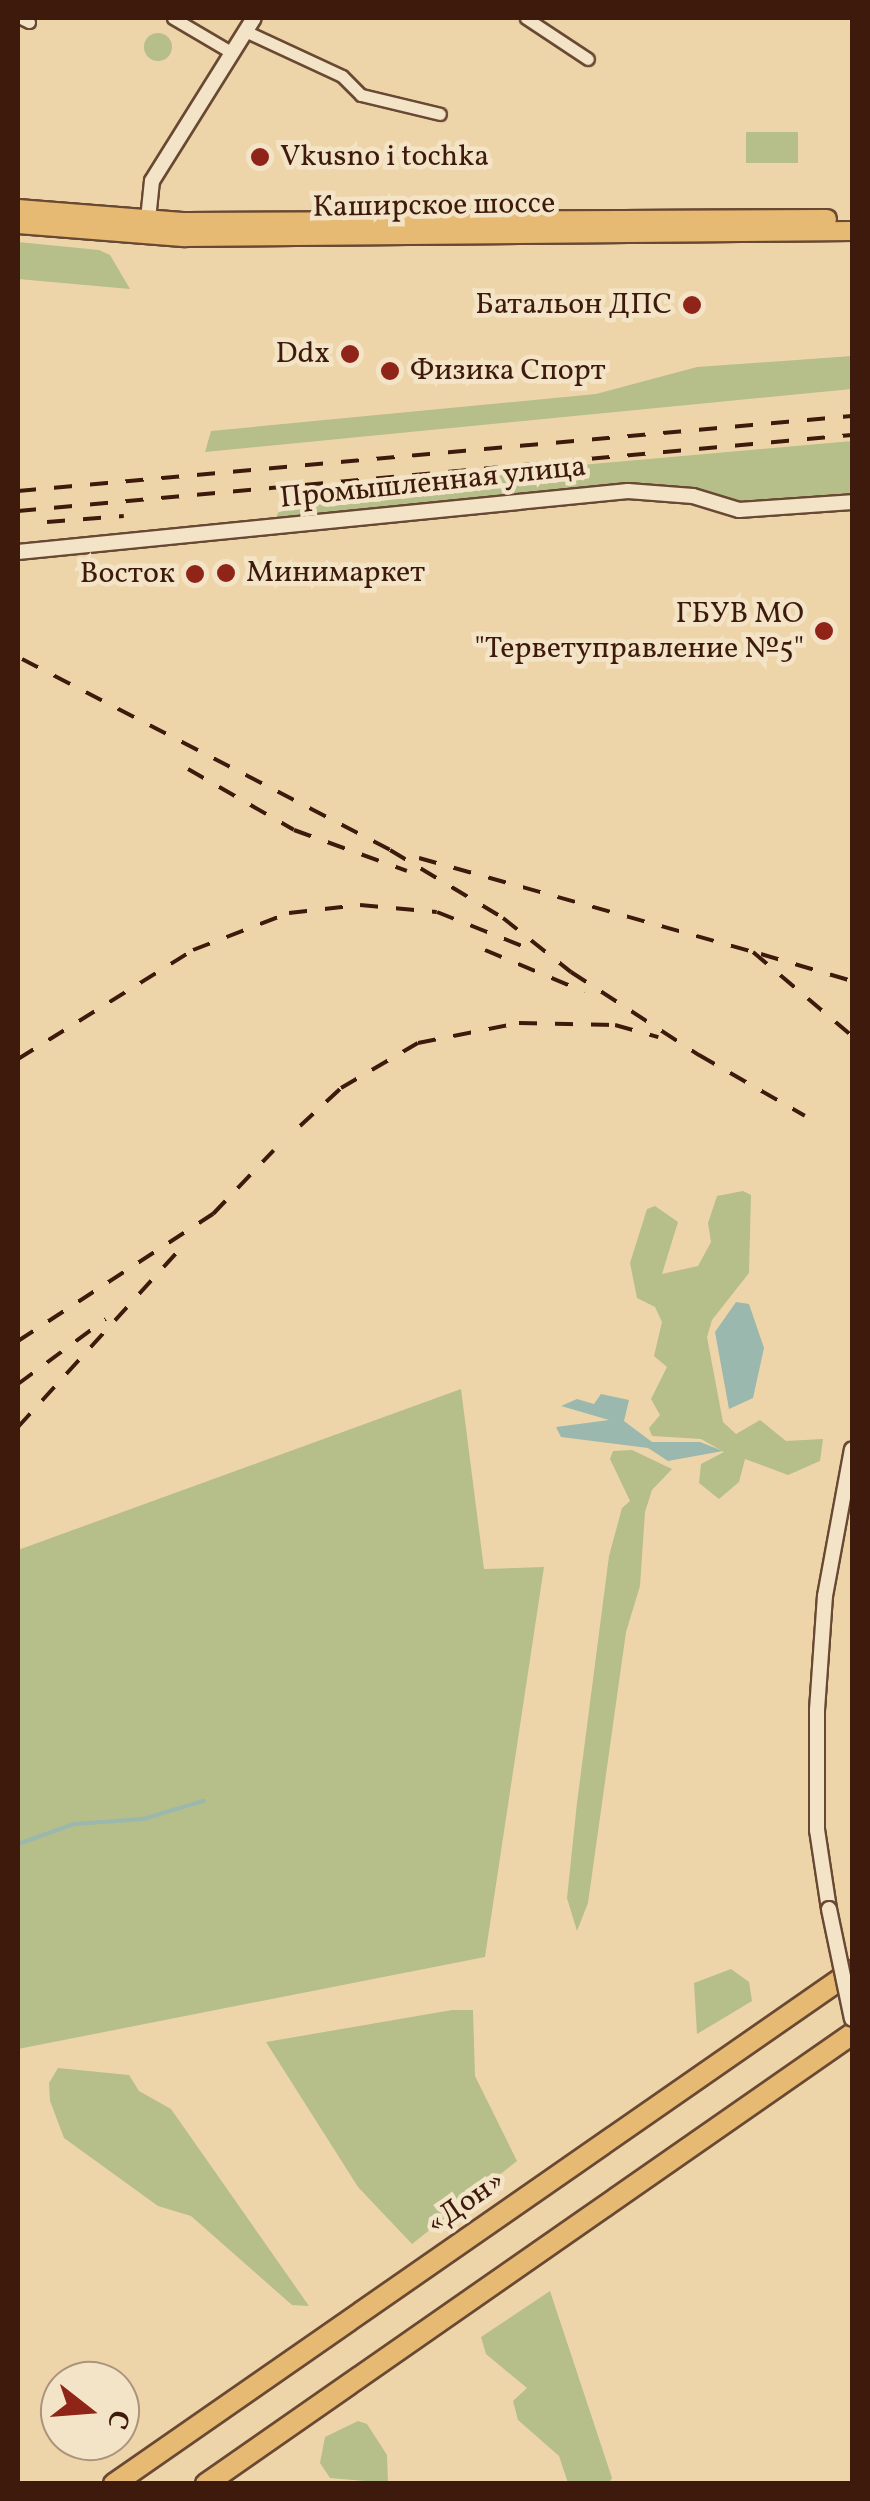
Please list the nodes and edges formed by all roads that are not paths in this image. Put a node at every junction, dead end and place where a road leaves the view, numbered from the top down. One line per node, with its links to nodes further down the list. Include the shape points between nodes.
1 (173, 18): 5 (street)
2 (254, 18): 4 (street)
3 (526, 18): 6 (street)
4 (245, 32): 5 (street); 7 (street, via 342,76 361,95)
5 (231, 52): 11 (street, via 152,181)
6 (588, 60)
7 (440, 114)
8 (18, 209): 11 (main road, Каширское шоссе)
9 (852, 219): 11 (main road, Каширское шоссе)
10 (18, 224): 11 (main road, Каширское шоссе)
11 (147, 227): 12 (main road, Каширское шоссе)
12 (852, 231)
13 (852, 502): 14 (street, Промышленная улица, via 739,510 693,496 628,492)
14 (18, 552)
15 (852, 1449): 17 (street, bridge, via 838,1507 818,1710 817,1830)
16 (852, 1971): 19 (highway, «Дон»)
17 (852, 2018)
18 (852, 2034): 20 (highway)
19 (114, 2484)
20 (206, 2484)

